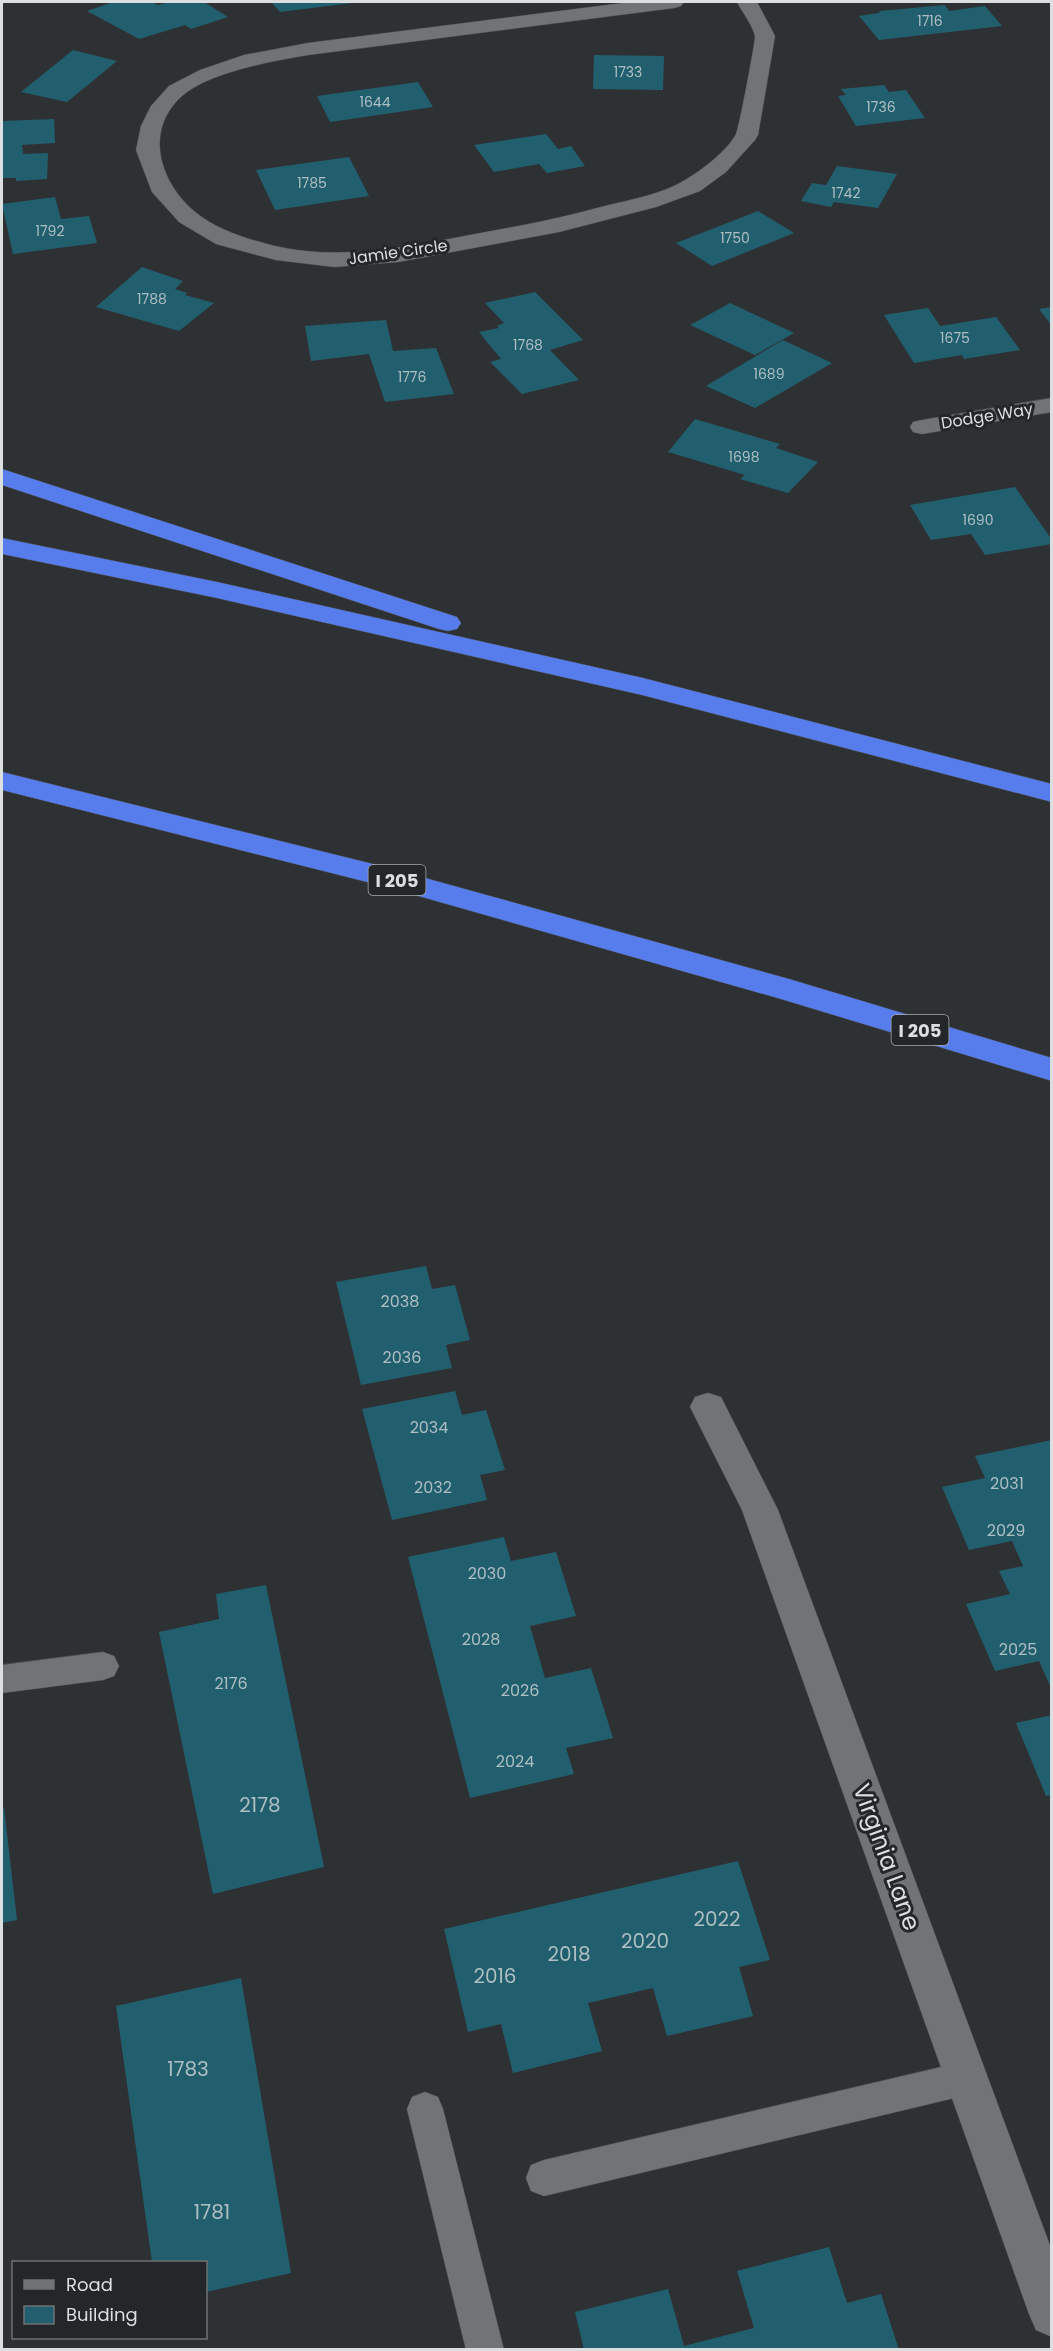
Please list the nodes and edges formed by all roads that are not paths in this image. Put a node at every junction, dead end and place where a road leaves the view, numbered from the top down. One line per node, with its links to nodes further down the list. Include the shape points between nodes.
1 (674, 2): 2 (street, Jamie Circle, via 251,59 176,90 157,116 147,150 164,192 187,217 224,239 276,253 334,260 398,255 559,225 692,186 718,167 747,135 765,36)
2 (747, 2)
3 (1052, 405): 4 (street, Dodge Way)
4 (922, 427)
5 (2, 477): 7 (highway)
6 (2, 546): 7 (highway, via 217,590)
7 (643, 687): 9 (highway)
8 (2, 781): 10 (highway, I 205, via 389,878 789,990)
9 (1052, 794)
10 (1052, 1070)
11 (708, 1407): 14 (street, Virginia Lane, via 760,1510)
12 (103, 1666): 13 (lane)
13 (2, 1679)
14 (967, 2078): 16 (lane); 17 (street, Virginia Lane)
15 (425, 2109): 18 (lane)
16 (544, 2178)
17 (1052, 2314)
18 (485, 2349)

